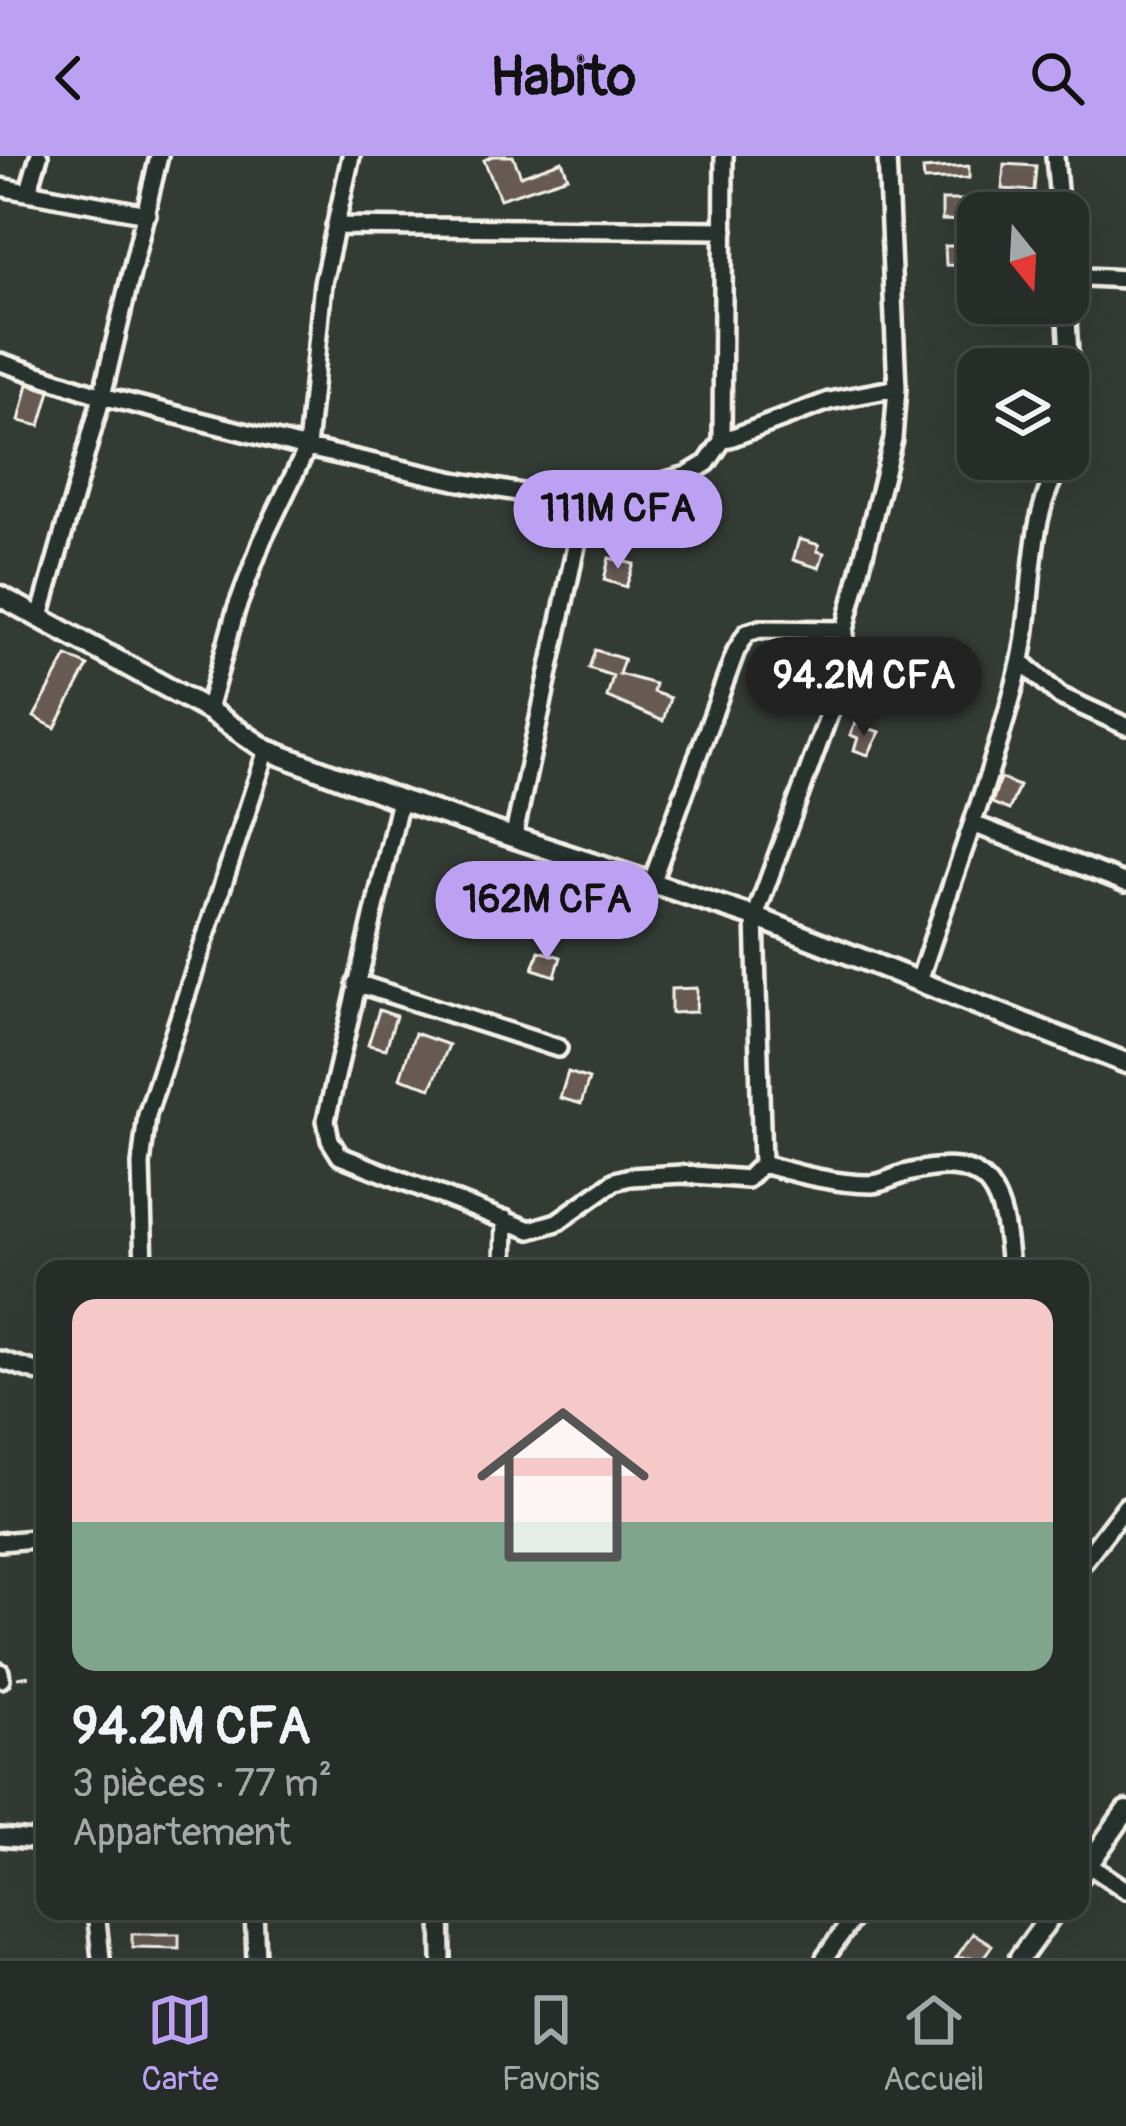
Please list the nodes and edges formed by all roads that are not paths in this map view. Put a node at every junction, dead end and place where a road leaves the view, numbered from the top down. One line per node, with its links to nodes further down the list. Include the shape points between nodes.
1 (39, 156): 8 (street)
2 (159, 156): 10 (street)
3 (351, 156): 11 (street)
4 (724, 156): 12 (street)
5 (887, 156): 16 (street)
6 (1055, 156): 9 (street)
7 (0, 188): 8 (street)
8 (28, 190): 10 (street)
9 (1058, 192)
10 (147, 214): 17 (street)
11 (335, 226): 12 (street); 19 (street)
12 (724, 230): 18 (street)
13 (1089, 277): 14 (street)
14 (1126, 279)
15 (0, 362): 17 (street)
16 (896, 388): 18 (street, via 829,401); 24 (street, via 893,439)
17 (102, 396): 19 (street); 23 (street)
18 (722, 441): 21 (street, via 707,464 687,475)
19 (307, 448): 21 (street); 26 (street, via 262,541)
20 (1053, 480): 25 (street)
21 (585, 504): 31 (street)
22 (0, 596): 23 (street)
23 (40, 617): 26 (street)
24 (844, 631): 33 (street, via 747,633); 34 (street, via 843,676)
25 (1021, 661): 27 (street, via 1060,696); 30 (street)
26 (208, 710): 28 (street)
27 (1126, 725)
28 (267, 750): 29 (street); 41 (street, via 147,1115)
29 (400, 800): 31 (street); 36 (street)
30 (973, 824): 32 (street); 35 (street)
31 (514, 835): 33 (street)
32 (1126, 883)
33 (650, 884): 34 (street)
34 (755, 917): 35 (street); 39 (street)
35 (920, 982): 38 (street)
36 (356, 983): 37 (street); 40 (street, via 326,1120 334,1150)
37 (558, 1048)
38 (1126, 1063)
39 (762, 1164): 40 (street, via 747,1179 615,1181 543,1229); 43 (street, via 877,1184 956,1168 991,1182)
40 (505, 1219): 42 (street)
41 (144, 1260)
42 (504, 1260)
43 (1009, 1260)
44 (0, 1360): 45 (street)
45 (36, 1371)
46 (1126, 1506): 49 (street)
47 (36, 1539): 48 (street)
48 (0, 1542)
49 (1089, 1554)
50 (1126, 1811): 53 (street)
51 (0, 1837): 52 (street)
52 (36, 1840)
53 (1089, 1859)
54 (1089, 1870): 55 (street)
55 (1126, 1890)
56 (97, 1920): 61 (street)
57 (254, 1920): 62 (street)
58 (441, 1920): 63 (street)
59 (852, 1920): 64 (street)
60 (1047, 1920): 65 (street)
61 (101, 1958)
62 (256, 1958)
63 (442, 1958)
64 (825, 1958)
65 (1020, 1958)

